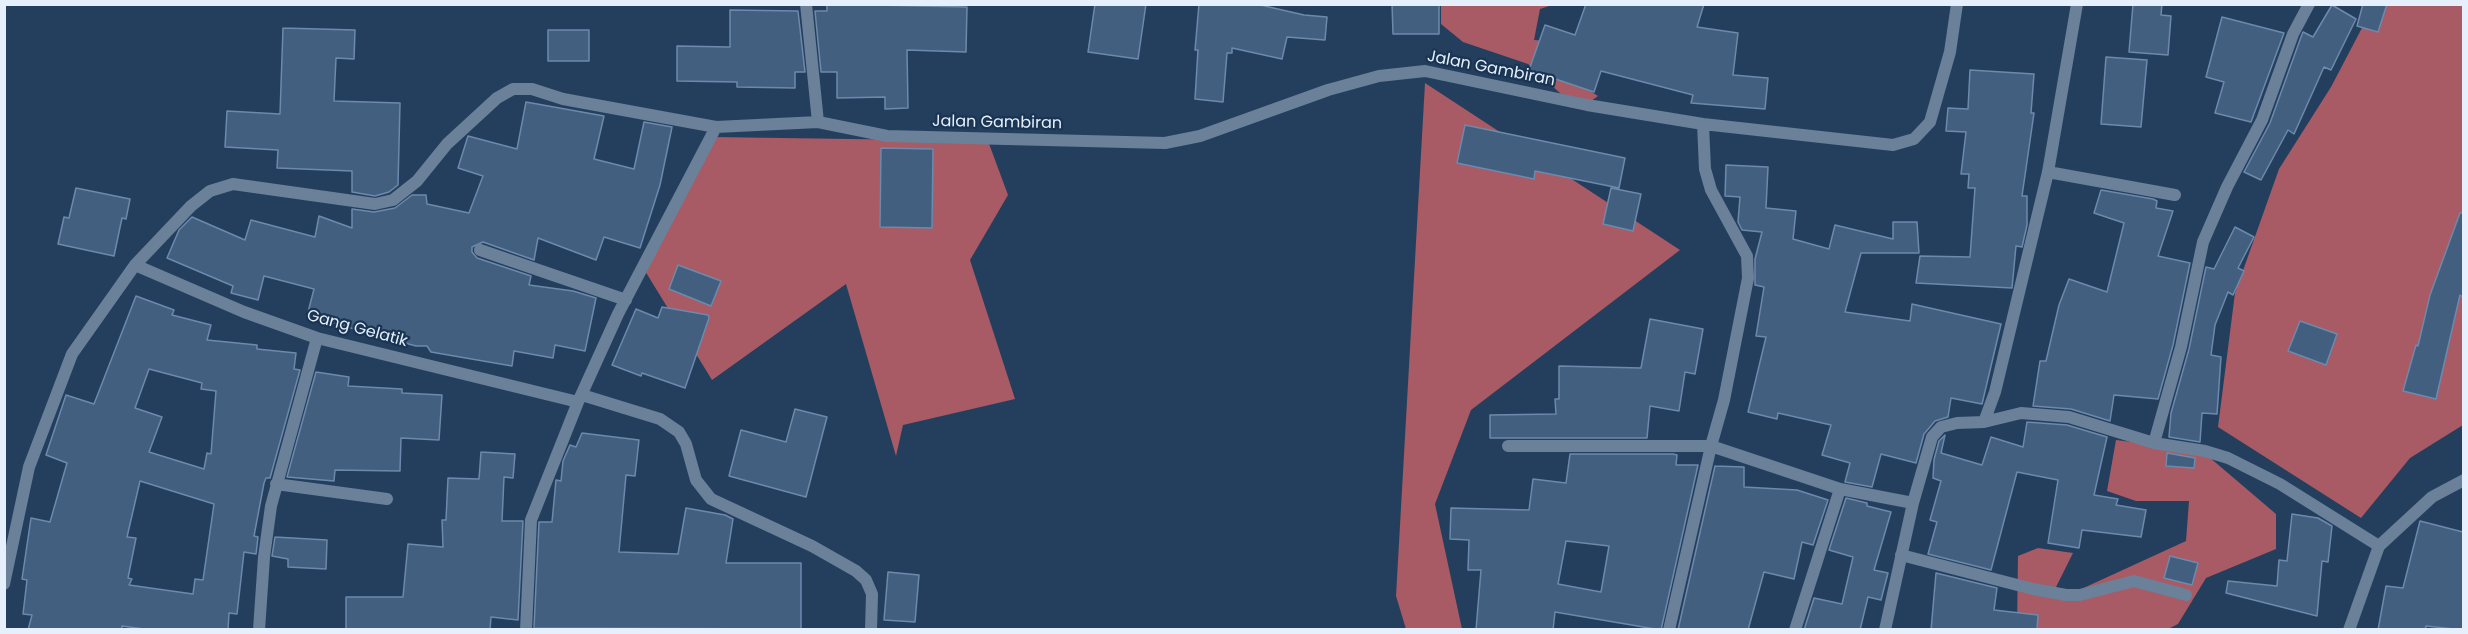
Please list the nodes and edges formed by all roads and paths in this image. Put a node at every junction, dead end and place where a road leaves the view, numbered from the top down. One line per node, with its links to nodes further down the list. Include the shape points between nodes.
1 (806, 4): 5 (street)
2 (1957, 4): 6 (street, Jalan Gambiran, via 1950,52 1930,122 1914,139 1893,145)
3 (2077, 4): 8 (street)
4 (2309, 4): 16 (street, via 2293,34 2262,120 2203,242 2181,347)
5 (818, 122): 6 (street, Jalan Gambiran, via 887,136 1165,143 1200,136 1328,90 1379,76 1425,71 1587,105); 7 (street, Jalan Gambiran)
6 (1703, 124): 17 (street, via 1705,169 1711,190 1747,256 1748,278)
7 (716, 127): 11 (street, Jalan Gambiran, via 532,90 513,90 497,98 447,144 417,181 393,200 375,204 232,184 210,191 191,206); 12 (street)
8 (2048, 172): 9 (street); 15 (street, via 1995,392)
9 (2175, 195)
10 (480, 250): 12 (street)
11 (135, 265): 13 (street, Gang Gelatik, via 244,312); 26 (street, Jalan Gambiran, via 72,354 29,466)
12 (626, 300): 14 (street)
13 (317, 338): 14 (street, Gang Gelatik); 20 (street)
14 (580, 399): 29 (street, via 531,520); 30 (street, Gang Gelatik, via 660,419 679,432 696,480 711,499 856,571 866,580 872,594)
15 (1984, 422): 16 (street, via 2020,413 2069,417); 23 (street, via 1941,427 1926,451)
16 (2154, 442): 24 (street, via 2205,451 2252,468)
17 (1711, 446): 18 (street); 21 (street); 31 (street)
18 (1508, 447)
19 (2463, 480): 24 (street, via 2432,498)
20 (276, 484): 22 (street); 28 (street, via 264,557)
21 (1840, 489): 23 (street); 32 (street)
22 (387, 499)
23 (1913, 503): 25 (street)
24 (2379, 546): 34 (street)
25 (1901, 555): 27 (street, via 2066,595 2134,581); 33 (street)
26 (4, 584)
27 (2186, 595)
28 (259, 630)
29 (526, 630)
30 (871, 630)
31 (1669, 630)
32 (1795, 630)
33 (1885, 630)
34 (2349, 630)

